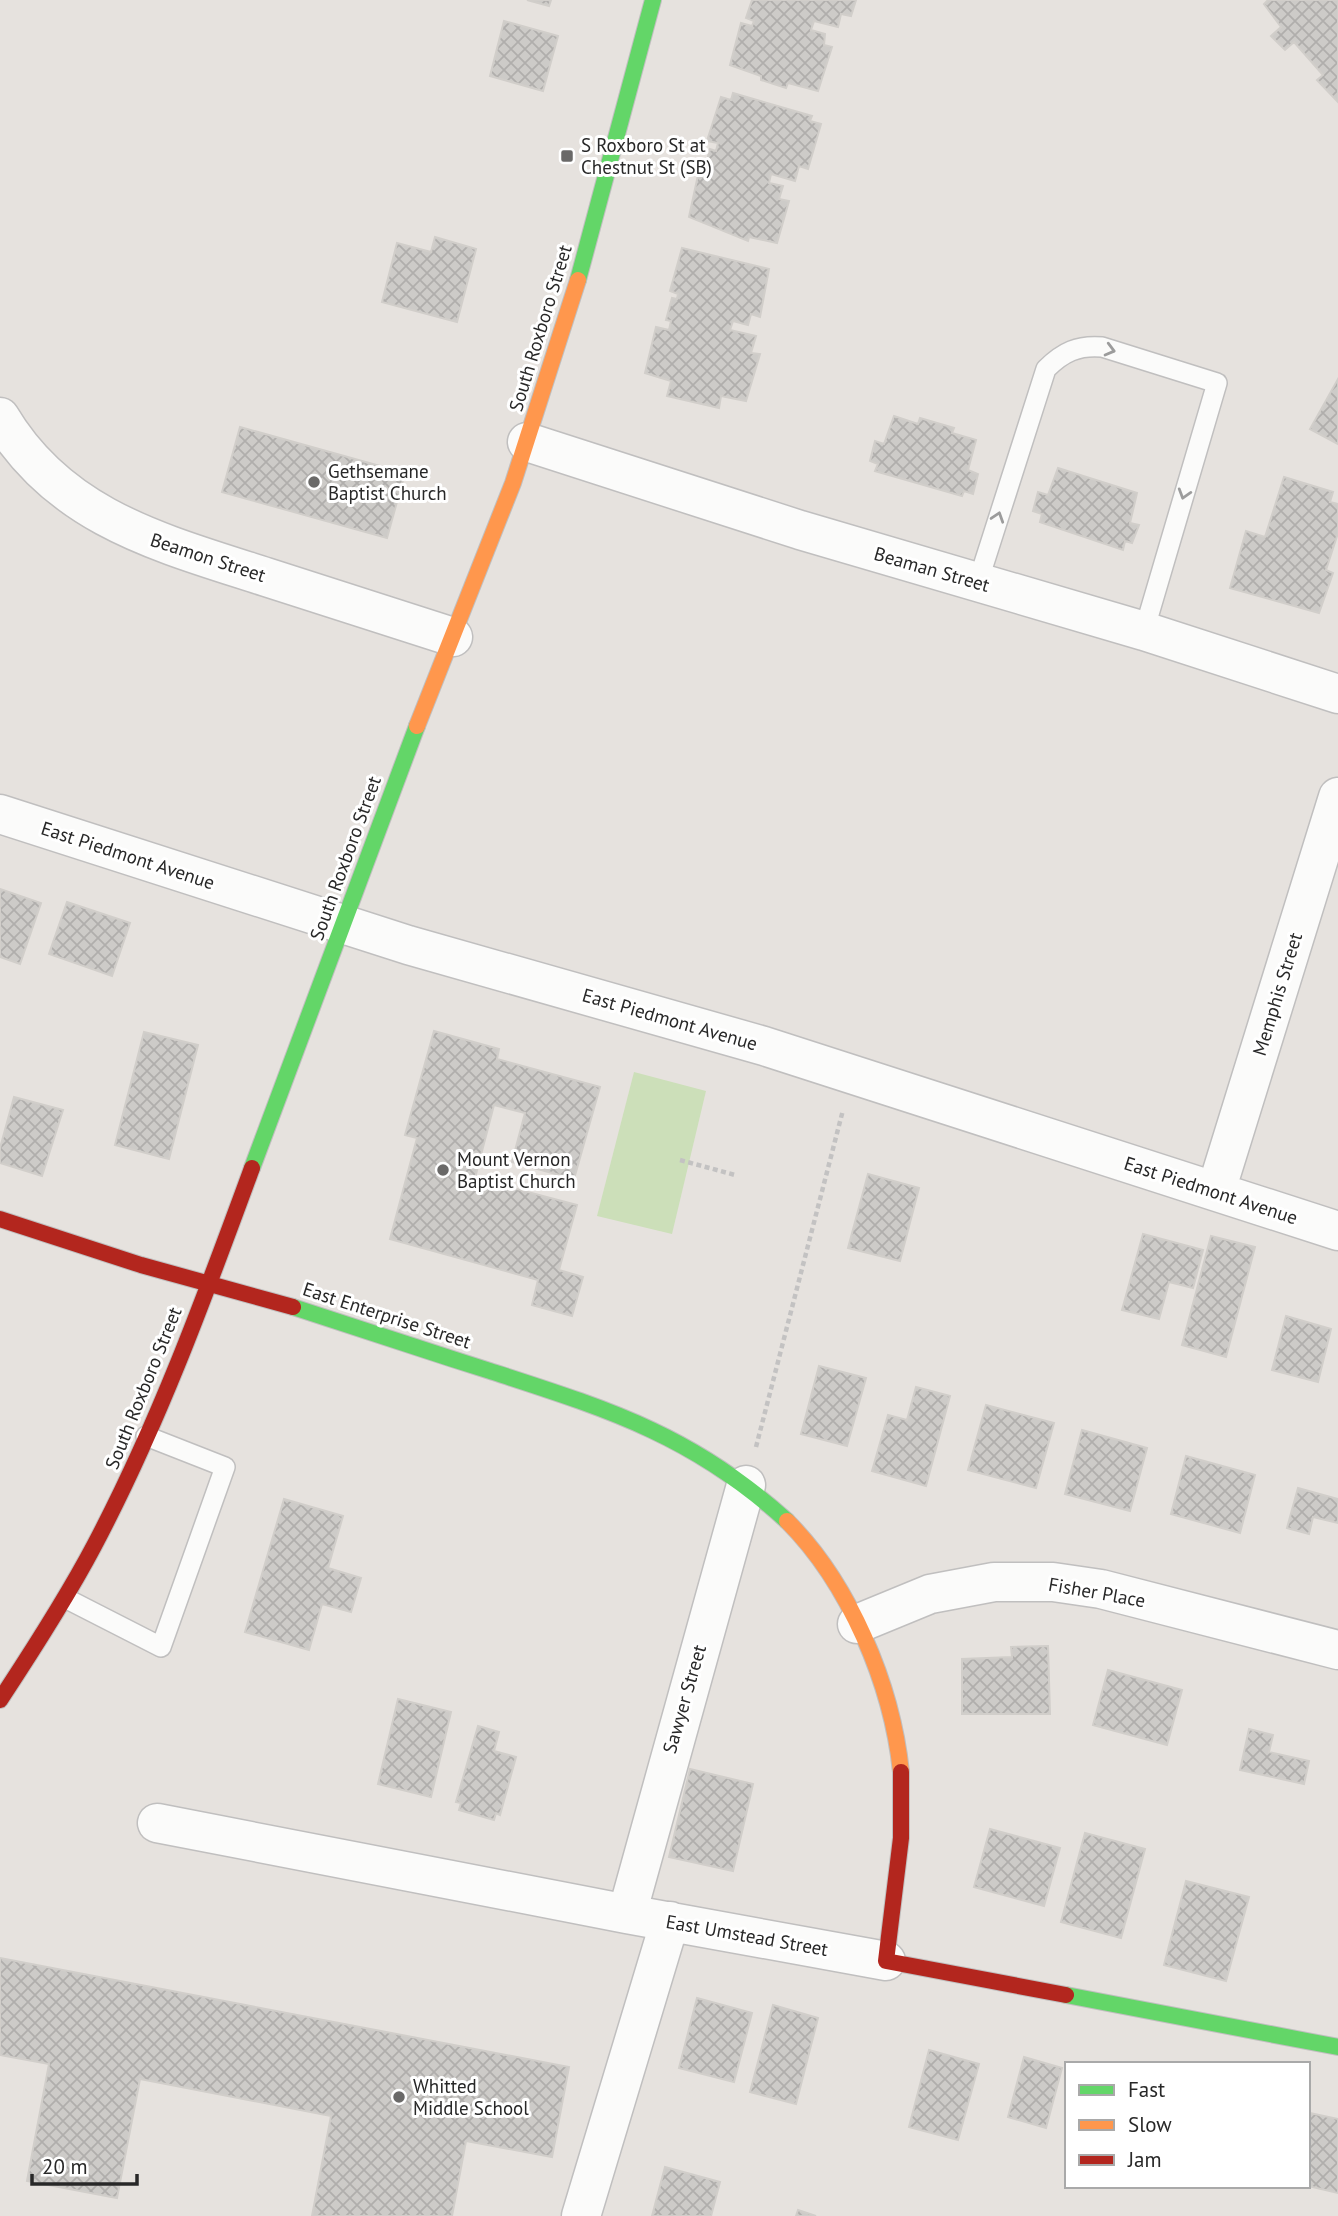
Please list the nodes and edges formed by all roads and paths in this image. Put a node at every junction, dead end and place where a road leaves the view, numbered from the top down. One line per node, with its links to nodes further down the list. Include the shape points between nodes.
1 (653, 0): 3 (street, South Roxboro Street, via 580,270)
2 (0, 416): 6 (street, Beamon Street, via 33,463 84,505 120,526 165,545)
3 (527, 442): 4 (street, Beaman Street); 6 (street, South Roxboro Street)
4 (978, 582): 5 (street, Beaman Street); 5 (lane, one-way to 5, via 1046,369 1060,355 1083,346 1102,347 1217,383)
5 (1143, 631): 7 (street, Beaman Street)
6 (453, 637): 10 (street, South Roxboro Street)
7 (1338, 694)
8 (1338, 797): 14 (street, Memphis Street)
9 (0, 814): 10 (street, East Piedmont Avenue)
10 (344, 922): 14 (street, East Piedmont Avenue, via 408,945 764,1046); 17 (street, South Roxboro Street)
11 (843, 1107): 19 (path)
12 (680, 1160): 13 (path)
13 (735, 1175)
14 (1216, 1191): 16 (street, East Piedmont Avenue)
15 (0, 1219): 17 (street, East Enterprise Street)
16 (1338, 1231)
17 (208, 1283): 18 (street, South Roxboro Street); 20 (street, East Enterprise Street, via 615,1412 667,1434)
18 (146, 1436): 21 (street, South Roxboro Street, via 124,1491); 21 (lane, via 225,1466 162,1647)
19 (756, 1448)
20 (746, 1485): 22 (street, East Enterprise Street, via 833,1577); 26 (street, Sawyer Street)
21 (67, 1599): 24 (street, South Roxboro Street)
22 (857, 1624): 23 (street, Fisher Place, via 930,1594 994,1582 1053,1582 1101,1589); 28 (street, East Enterprise Street, via 883,1692 903,1795 900,1864)
23 (1338, 1650)
24 (0, 1700)
25 (157, 1823): 26 (street, East Umstead Street)
26 (626, 1914): 27 (street, East Umstead Street)
27 (670, 1922): 28 (street, East Umstead Street); 30 (street)
28 (886, 1961): 29 (street, East Umstead Street)
29 (1338, 2047)
30 (581, 2216)

